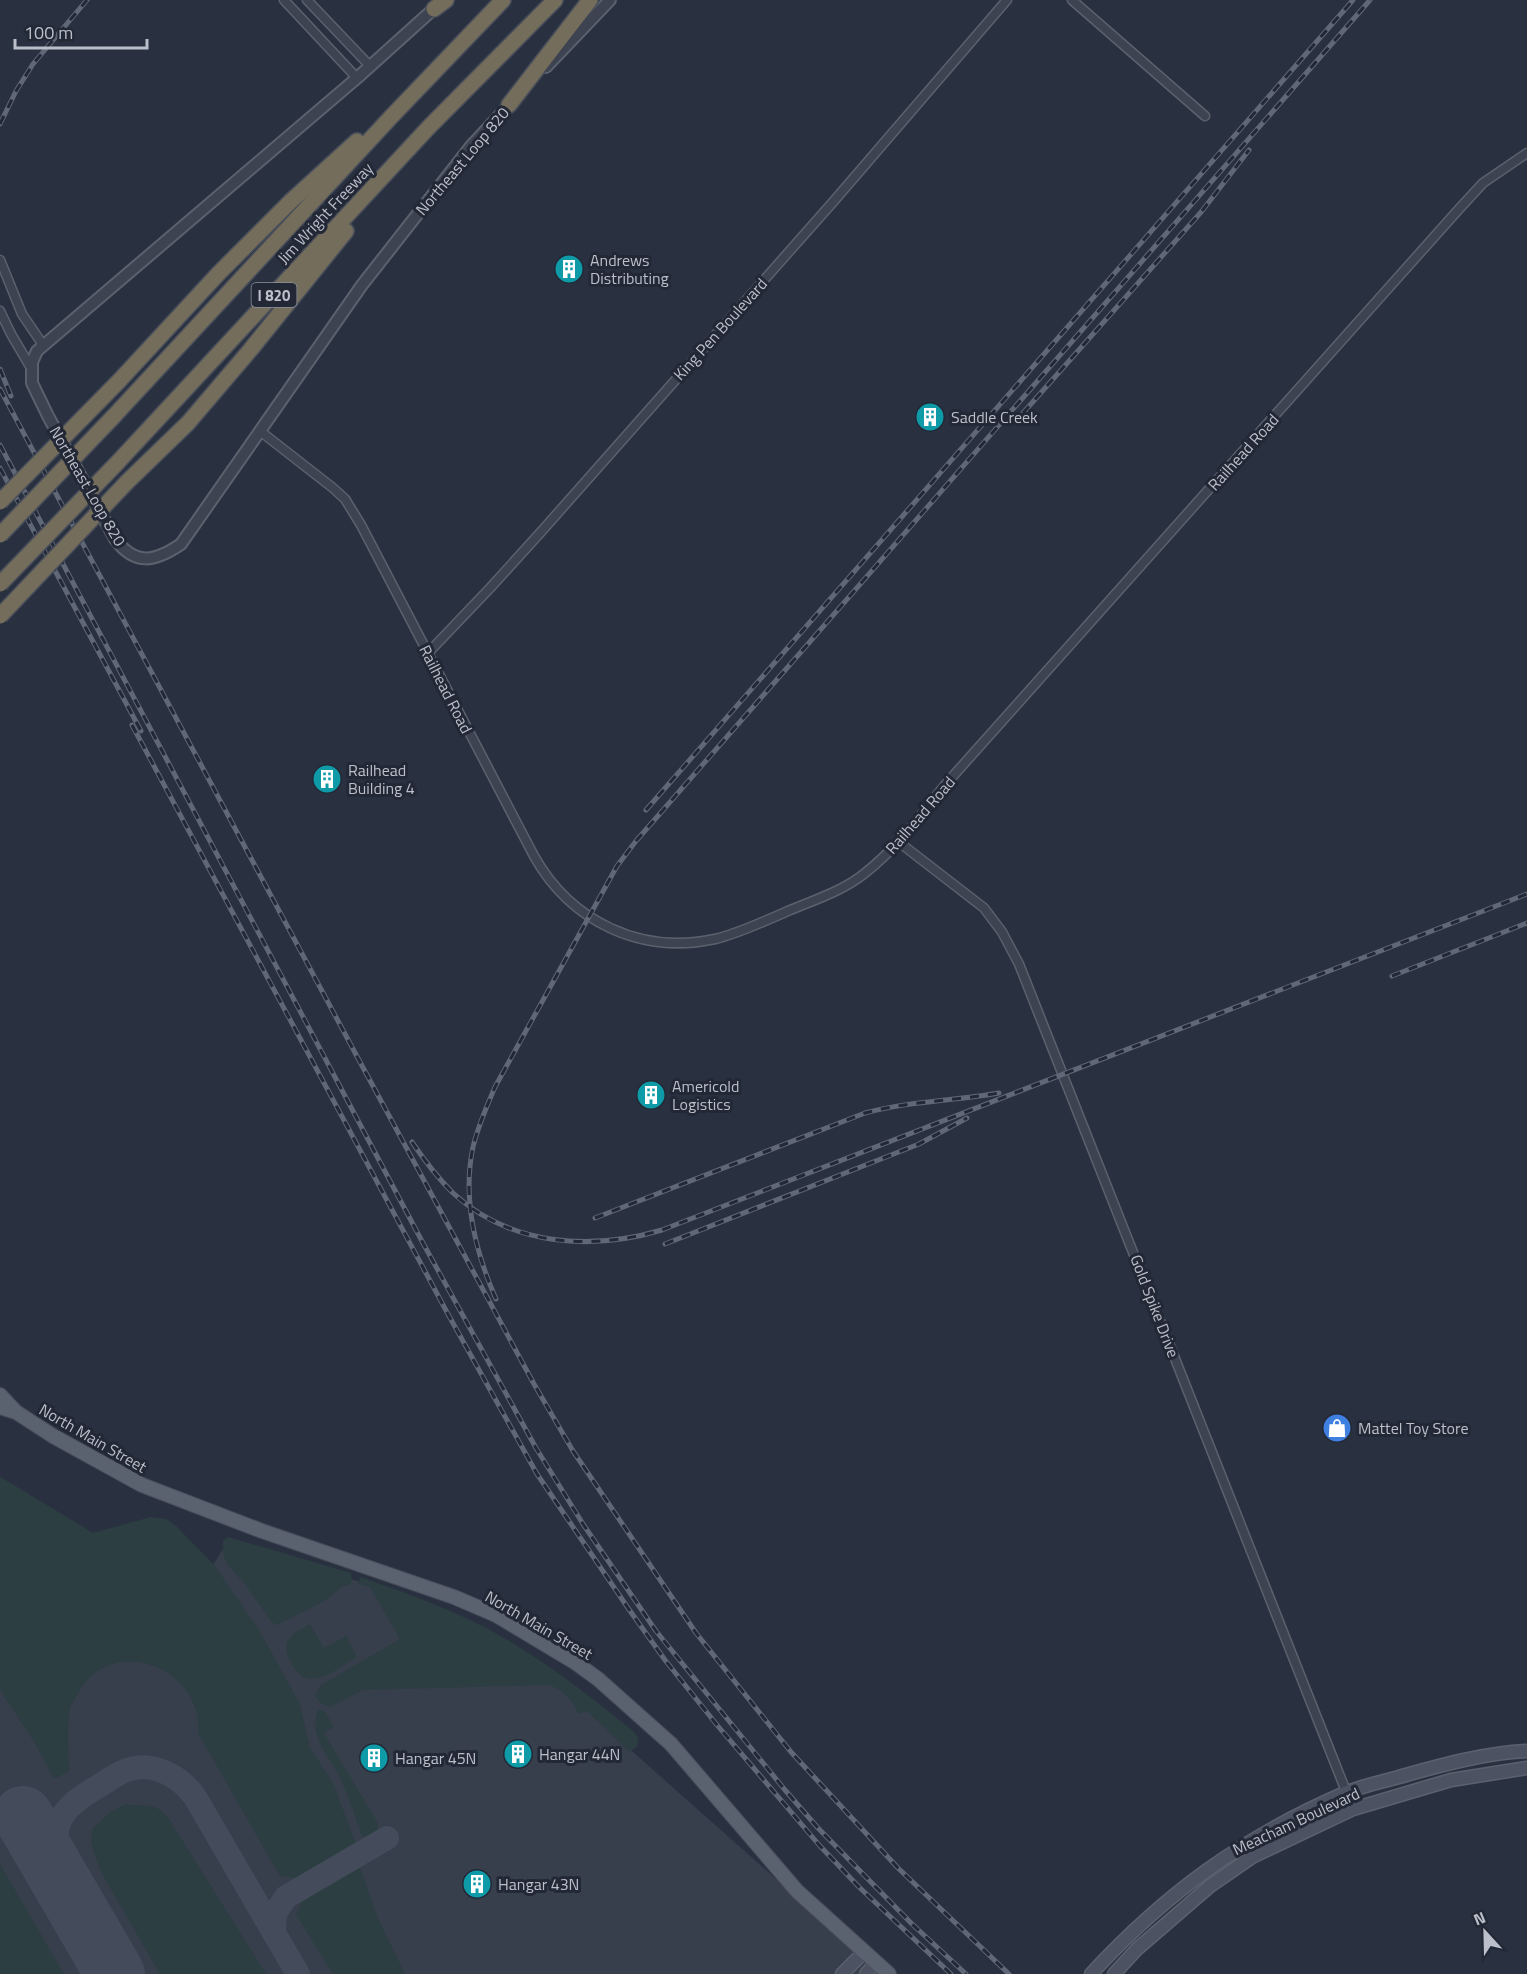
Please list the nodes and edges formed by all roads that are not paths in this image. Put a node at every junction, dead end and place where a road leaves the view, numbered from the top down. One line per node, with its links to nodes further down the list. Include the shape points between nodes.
1 (284, 0): 11 (street)
2 (307, 0): 10 (street)
3 (502, 0): 14 (highway, Jim Wright Freeway / I 820)
4 (555, 0): 15 (highway, Jim Wright Freeway / I 820)
5 (590, 0): 12 (highway)
6 (610, 0): 12 (street, Northeast Loop 820)
7 (1007, 0): 26 (street, King Pen Boulevard, via 834,202)
8 (1072, 0): 13 (street)
9 (441, 3): 10 (street)
10 (370, 66): 11 (street)
11 (357, 78): 19 (street)
12 (508, 105): 21 (street, Northeast Loop 820, via 465,153 362,285)
13 (1204, 116)
14 (391, 117): 22 (highway, bridge, via 357,140 290,201); 23 (highway, Jim Wright Freeway / I 820, bridge)
15 (429, 127): 24 (highway, Jim Wright Freeway / I 820, bridge); 25 (highway, bridge, via 188,423)
16 (1527, 153): 27 (street, Railhead Road, via 1483,183 1445,224 945,785)
17 (0, 260): 19 (street, via 22,314)
18 (0, 311): 20 (street)
19 (43, 345): 20 (street)
20 (31, 368): 21 (street, Northeast Loop 820, via 32,383 48,416 115,539 130,556 158,557 181,544)
21 (260, 431): 26 (street, Railhead Road, via 345,499)
22 (0, 502)
23 (0, 535)
24 (0, 584)
25 (0, 616)
26 (428, 653): 27 (street, Railhead Road, via 541,869 588,918 621,932 645,941 716,939 834,892 864,874)
27 (900, 843): 33 (street, Gold Spike Drive, via 984,908 1019,964)
28 (0, 1395): 30 (main road, North Main Street)
29 (0, 1407): 30 (main road, North Main Street)
30 (16, 1412): 35 (main road, North Main Street, via 142,1485 454,1597 496,1615 576,1663 671,1744 797,1891)
31 (1527, 1751): 33 (main road, Meacham Boulevard, via 1447,1763)
32 (1527, 1768): 34 (main road, Meacham Boulevard, via 1451,1780)
33 (1347, 1792): 34 (street, Gold Spike Drive); 40 (main road, Meacham Boulevard, via 1232,1851 1148,1916)
34 (1353, 1809): 41 (main road, Meacham Boulevard, via 1234,1869 1160,1929)
35 (864, 1952): 36 (main road, North Main Street); 37 (main road)
36 (876, 1963): 38 (main road); 39 (main road, North Main Street)
37 (842, 1974)
38 (866, 1974)
39 (888, 1974)
40 (1090, 1974)
41 (1114, 1974)

